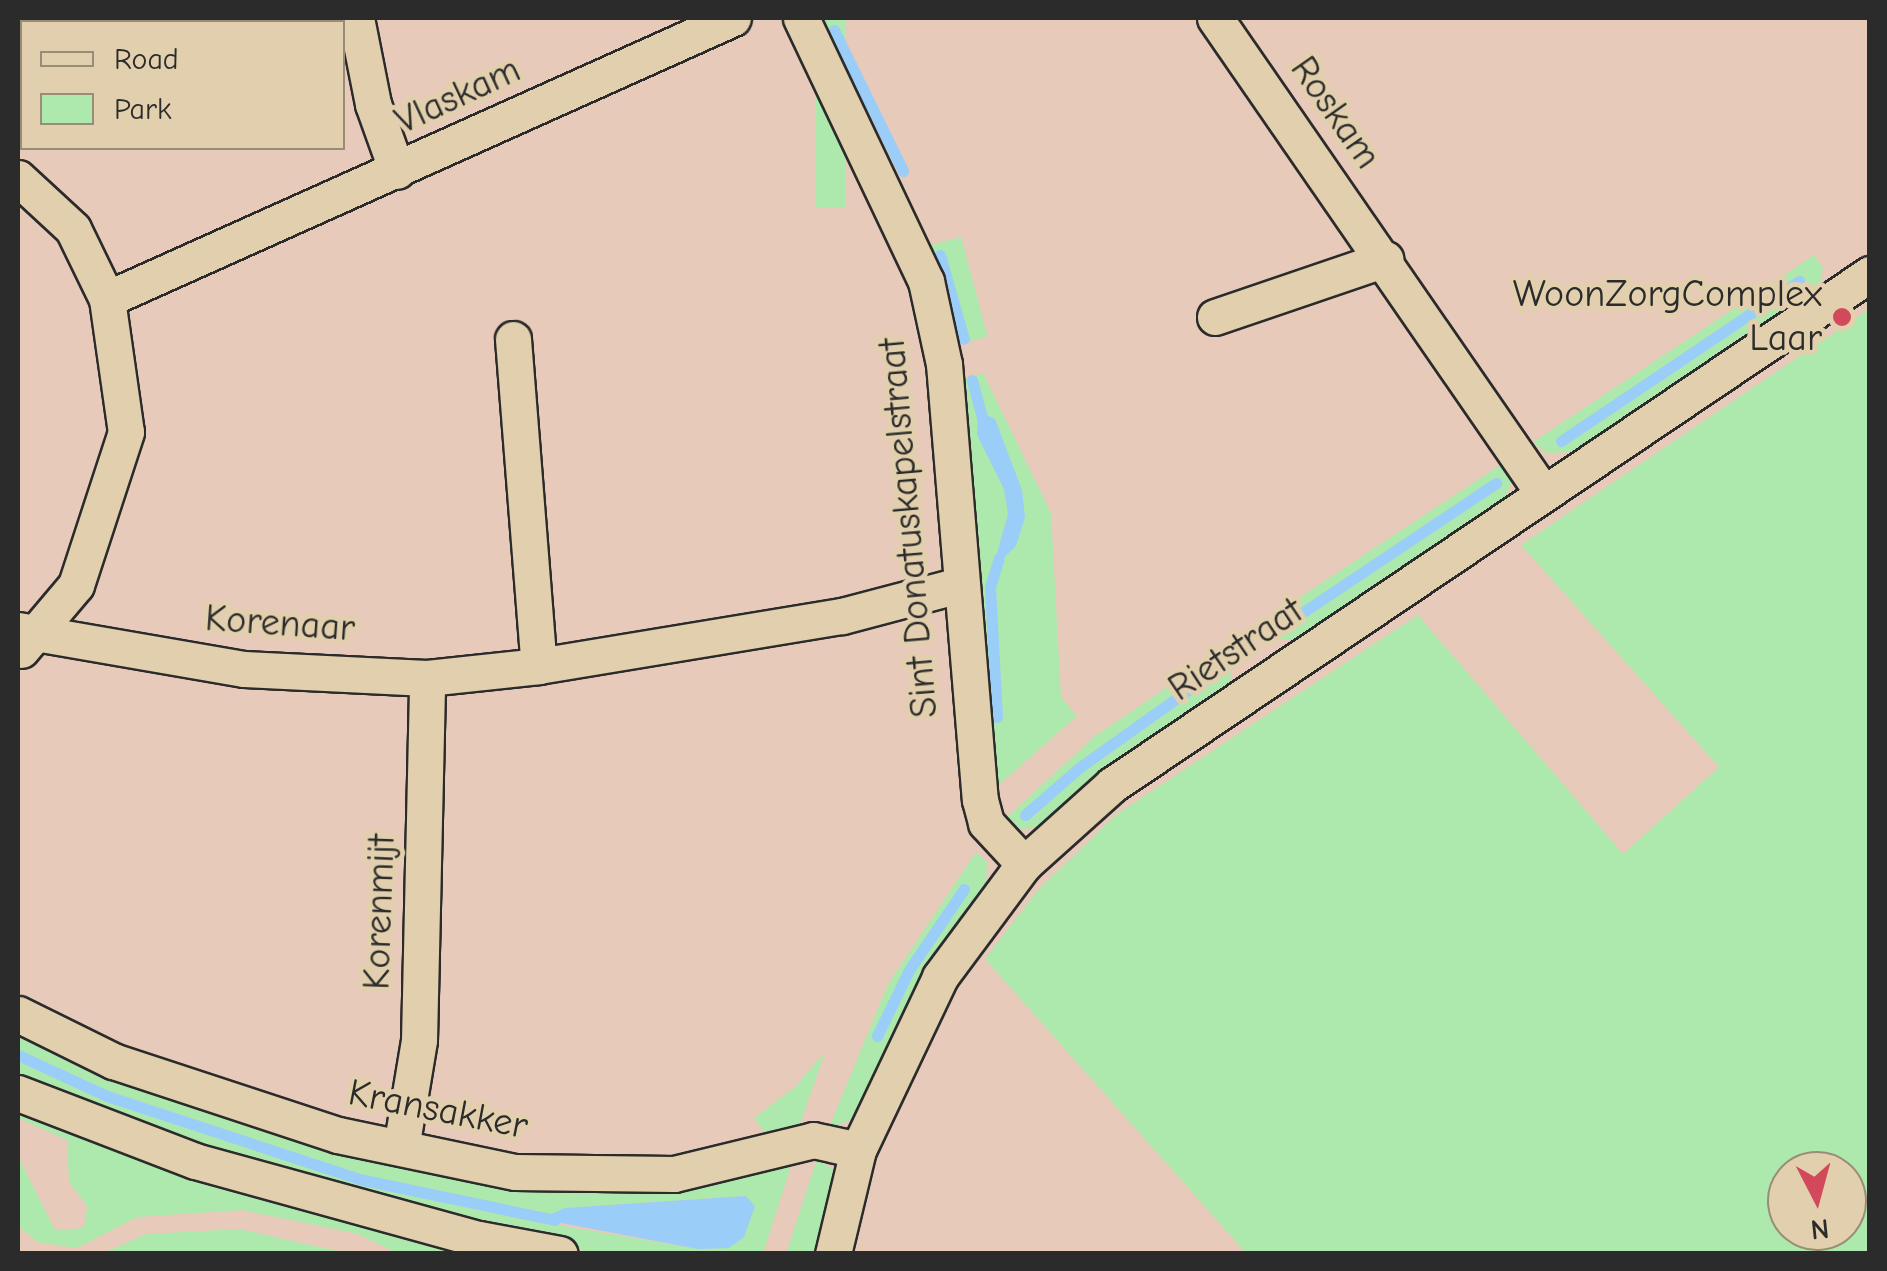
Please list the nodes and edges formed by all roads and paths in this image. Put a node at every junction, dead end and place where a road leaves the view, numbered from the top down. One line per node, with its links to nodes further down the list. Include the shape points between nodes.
1 (356, 18): 5 (street, via 373,104)
2 (733, 18): 5 (street, Vlaskam)
3 (801, 18): 13 (street, Sint Donatuskapelstraat, via 926,282 944,364)
4 (1215, 18): 7 (street, Roskam)
5 (398, 171): 9 (street, Vlaskam)
6 (18, 178): 9 (street, via 73,229)
7 (1385, 259): 10 (street); 12 (street, Roskam)
8 (1870, 274): 12 (street, Rietstraat)
9 (107, 299): 14 (street, via 126,432 76,585)
10 (1215, 317)
11 (513, 339): 15 (street)
12 (1544, 493): 17 (street, Rietstraat, via 1112,785)
13 (960, 585): 15 (street, Korenaar, via 842,616); 17 (street, Sint Donatuskapelstraat, via 980,800 986,823)
14 (22, 640): 16 (street, Korenaar, via 244,669)
15 (539, 666): 16 (street, Korenaar)
16 (428, 678): 20 (street, Korenmijt, via 419,1040)
17 (1024, 864): 21 (street, Rietstraat, via 940,977)
18 (18, 1014): 20 (street, Kransakker, via 113,1061 338,1135)
19 (18, 1093): 22 (street, via 195,1161 480,1240)
20 (401, 1148): 21 (street, Kransakker, via 515,1172 674,1174 812,1140)
21 (858, 1150): 23 (street, Rietstraat)
22 (560, 1254)
23 (833, 1254)

